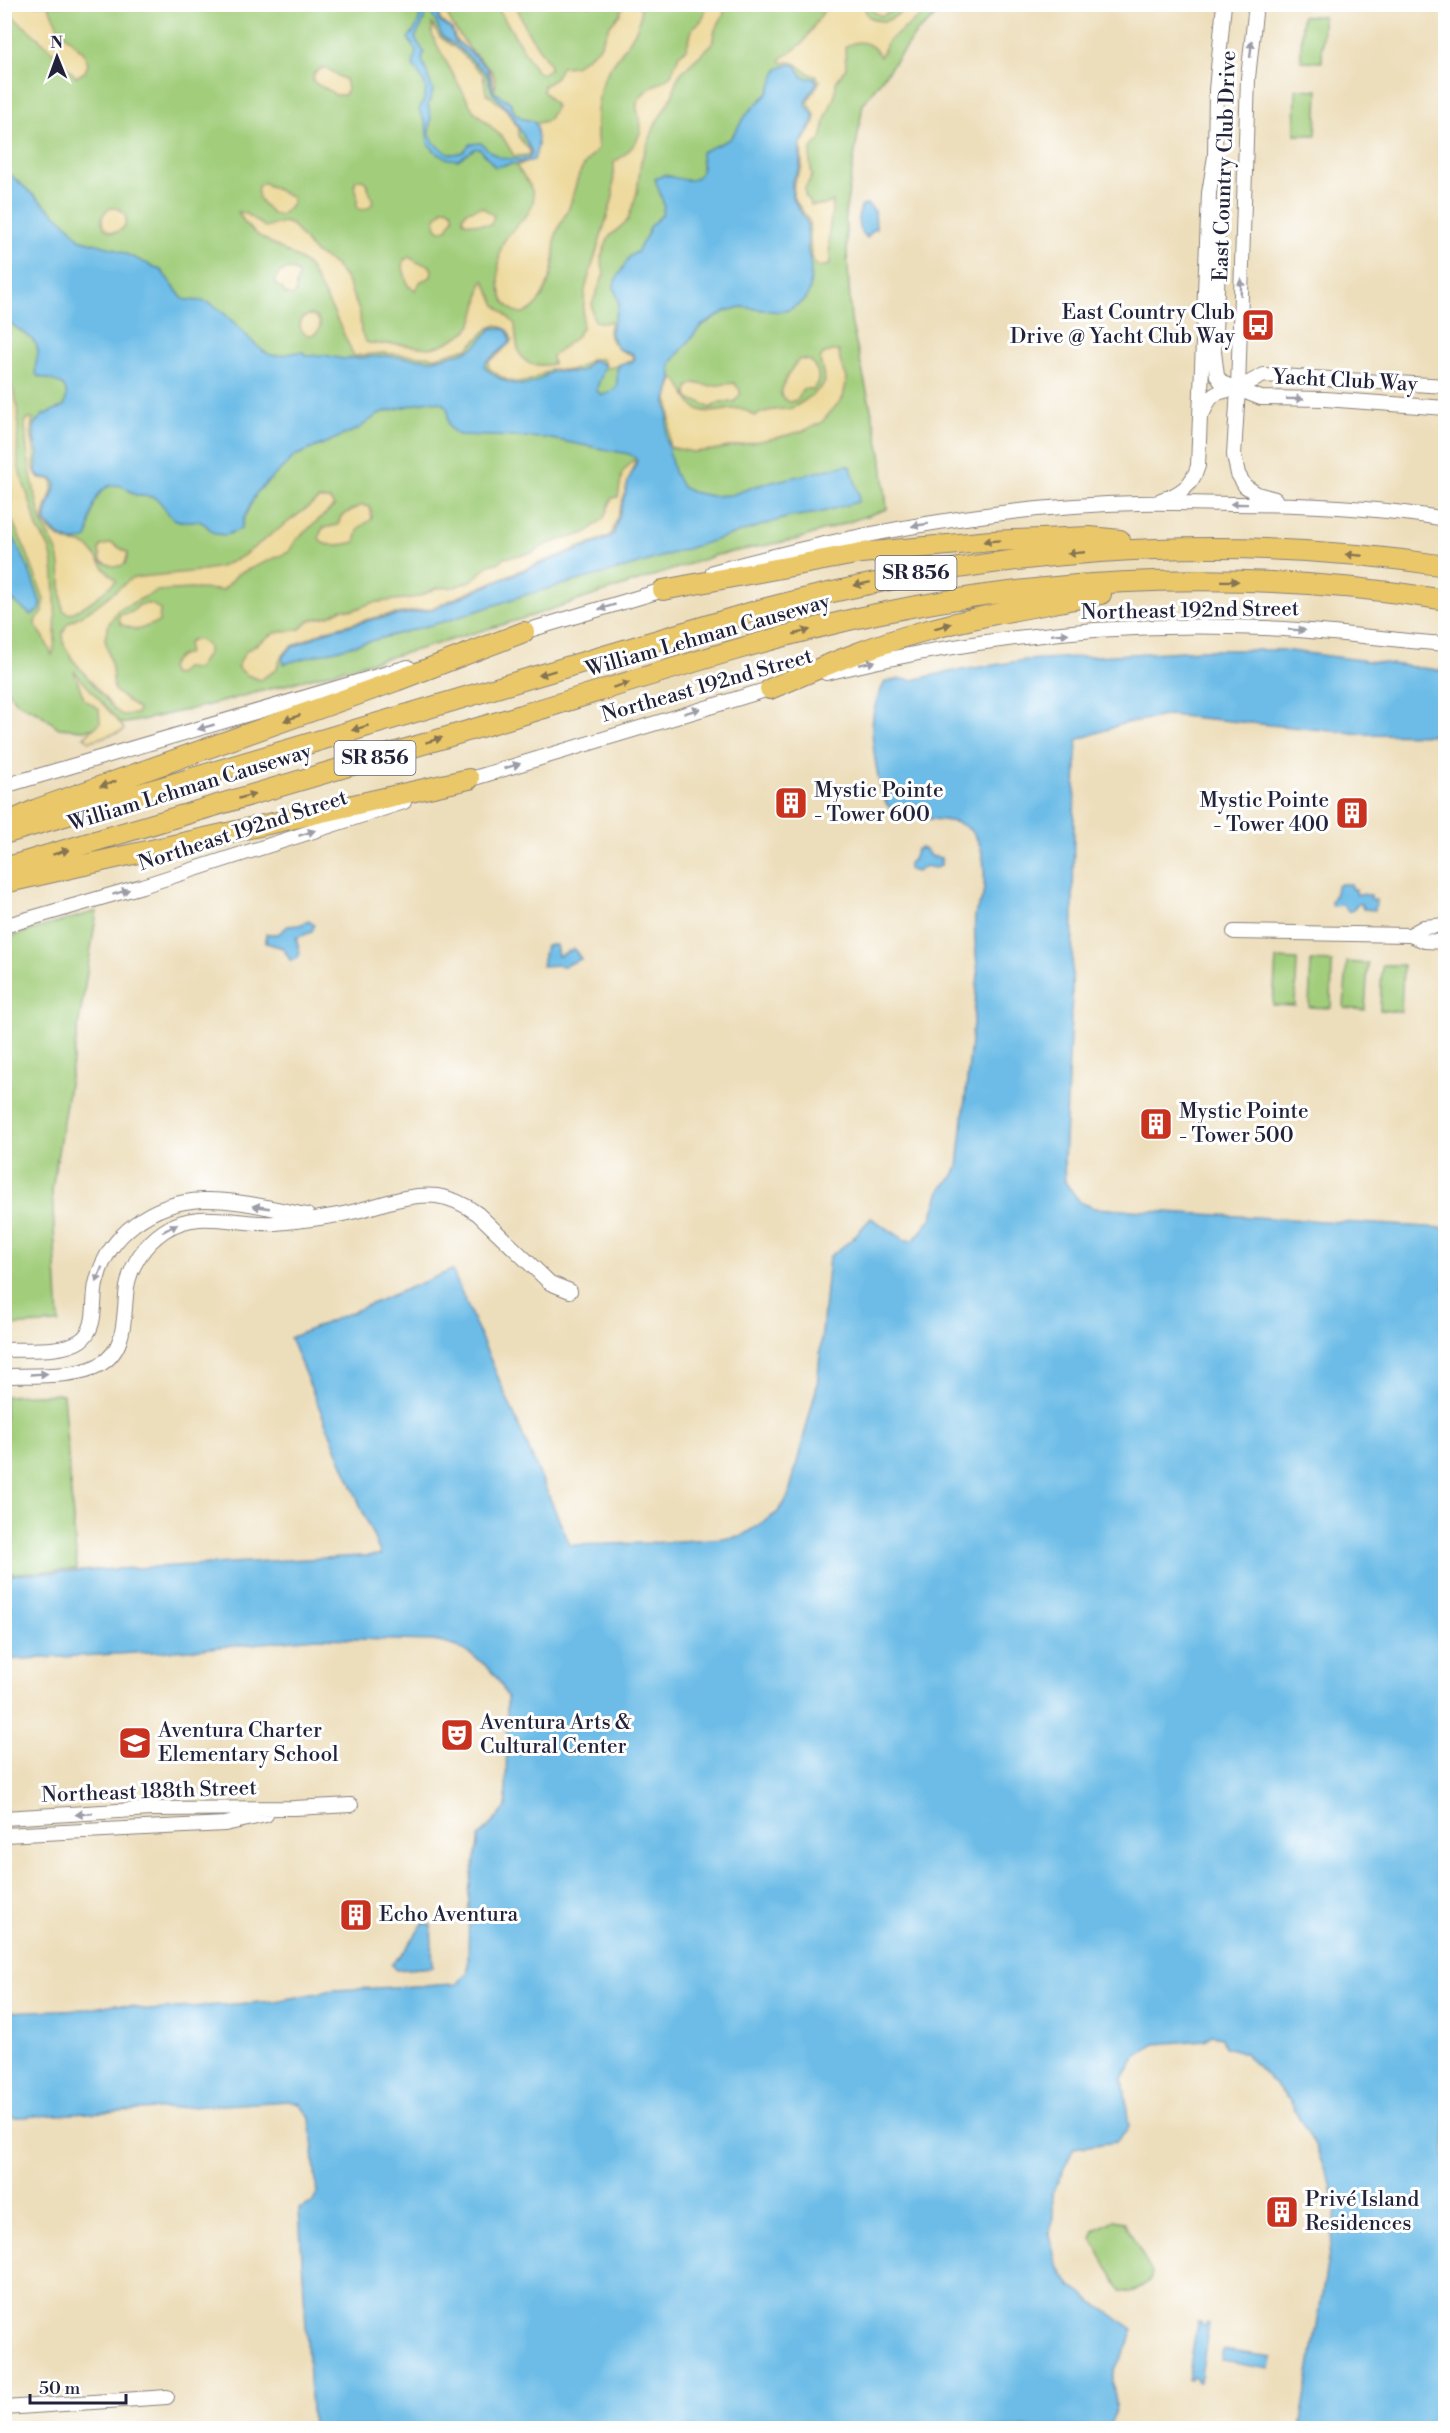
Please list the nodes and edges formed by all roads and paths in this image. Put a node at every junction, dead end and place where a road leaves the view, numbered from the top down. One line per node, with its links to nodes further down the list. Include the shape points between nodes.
1 (1224, 4): 3 (street, East Country Club Drive)
2 (1256, 4): 5 (street, East Country Club Drive, one-way to 2, via 1248,78)
3 (1215, 156): 5 (street, via 1215,367 1222,383); 7 (street, East Country Club Drive, via 1209,193)
4 (1446, 386): 5 (street, Yacht Club Way, via 1264,375)
5 (1238, 388): 6 (street, Yacht Club Way, one-way to 6, via 1261,398); 7 (street, via 1209,398); 9 (street, East Country Club Drive, via 1234,448 1238,474 1245,486 1257,494)
6 (1446, 408)
7 (1202, 415): 8 (street, East Country Club Drive, via 1198,466 1192,482 1174,495)
8 (1138, 503): 9 (street, one-way to 8); 14 (street, one-way to 14, via 1003,513 895,529 769,557)
9 (1298, 504): 10 (street)
10 (1446, 519)
11 (1197, 547): 12 (highway, William Lehman Causeway / SR 856, one-way to 11, via 1286,550); 14 (highway, one-way to 14, via 1090,537 991,541 861,553); 22 (highway, William Lehman Causeway / SR 856, one-way to 22, via 1027,557 936,570 825,593)
12 (1446, 566)
13 (1171, 580): 15 (highway, William Lehman Causeway / SR 856, one-way to 15, via 1294,583); 18 (highway, one-way to 13, via 848,656 936,627); 23 (highway, William Lehman Causeway / SR 856, one-way to 13, via 809,630 906,608 994,594)
14 (663, 590): 16 (street, one-way to 16)
15 (1446, 600)
16 (524, 632): 20 (street, one-way to 20); 21 (highway, one-way to 21)
17 (1446, 644): 18 (street, Northeast 192nd Street, one-way to 17, via 927,651 1126,629 1262,628)
18 (770, 689): 19 (street, Northeast 192nd Street, one-way to 18)
19 (469, 779): 24 (highway); 26 (street, Northeast 192nd Street, one-way to 19)
20 (4, 786)
21 (4, 824)
22 (4, 834)
23 (4, 868)
24 (4, 883)
25 (1446, 925): 28 (street, via 1424,927)
26 (4, 926)
27 (1234, 932): 28 (street)
28 (1410, 935): 29 (street, via 1425,941)
29 (1446, 942)
30 (318, 1217): 31 (street, via 398,1199 451,1199 492,1225 550,1283); 32 (street, one-way to 32, via 203,1200 147,1215 109,1249 96,1284 89,1331 82,1339 68,1347); 33 (street, one-way to 30, via 73,1372 100,1365 113,1353 123,1334 127,1286 136,1262 148,1244 167,1229 213,1218 272,1223)
31 (570, 1291)
32 (4, 1350)
33 (4, 1376)
34 (351, 1805): 35 (street, Northeast 188th Street)
35 (294, 1808): 36 (street, Northeast 188th Street, one-way to 36, via 152,1809); 37 (street, Northeast 188th Street, via 225,1824)
36 (4, 1818)
37 (4, 1835)
38 (166, 2397): 39 (street)
39 (4, 2408)

